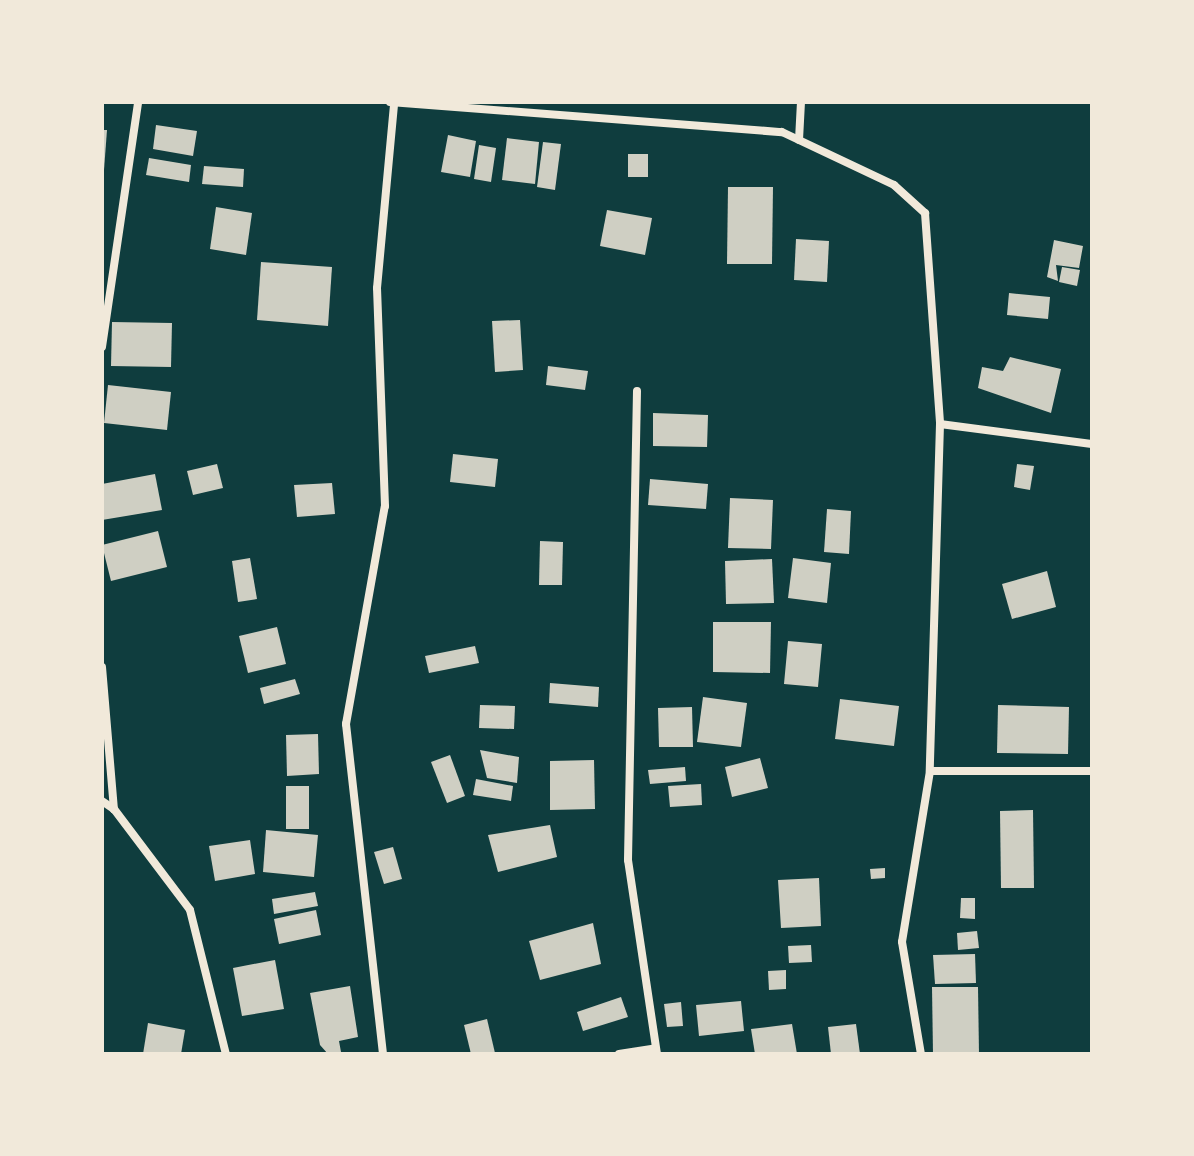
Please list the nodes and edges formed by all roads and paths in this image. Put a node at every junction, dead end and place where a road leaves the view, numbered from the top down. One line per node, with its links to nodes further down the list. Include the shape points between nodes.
1 (138, 102): 5 (street)
2 (392, 102): 4 (street, via 782,132); 16 (street, via 377,288 385,506 346,724)
3 (801, 102): 4 (street)
4 (799, 140): 7 (street, via 894,185 925,213)
5 (102, 347)
6 (637, 391): 14 (street, via 628,860)
7 (940, 424): 8 (street); 10 (street)
8 (1092, 444)
9 (102, 667): 13 (street)
10 (930, 771): 11 (street); 18 (street, via 902,942)
11 (1092, 771)
12 (102, 801): 13 (street)
13 (114, 809): 15 (street, via 190,910)
14 (656, 1051): 17 (street)
15 (226, 1054)
16 (383, 1054)
17 (619, 1054)
18 (921, 1054)

